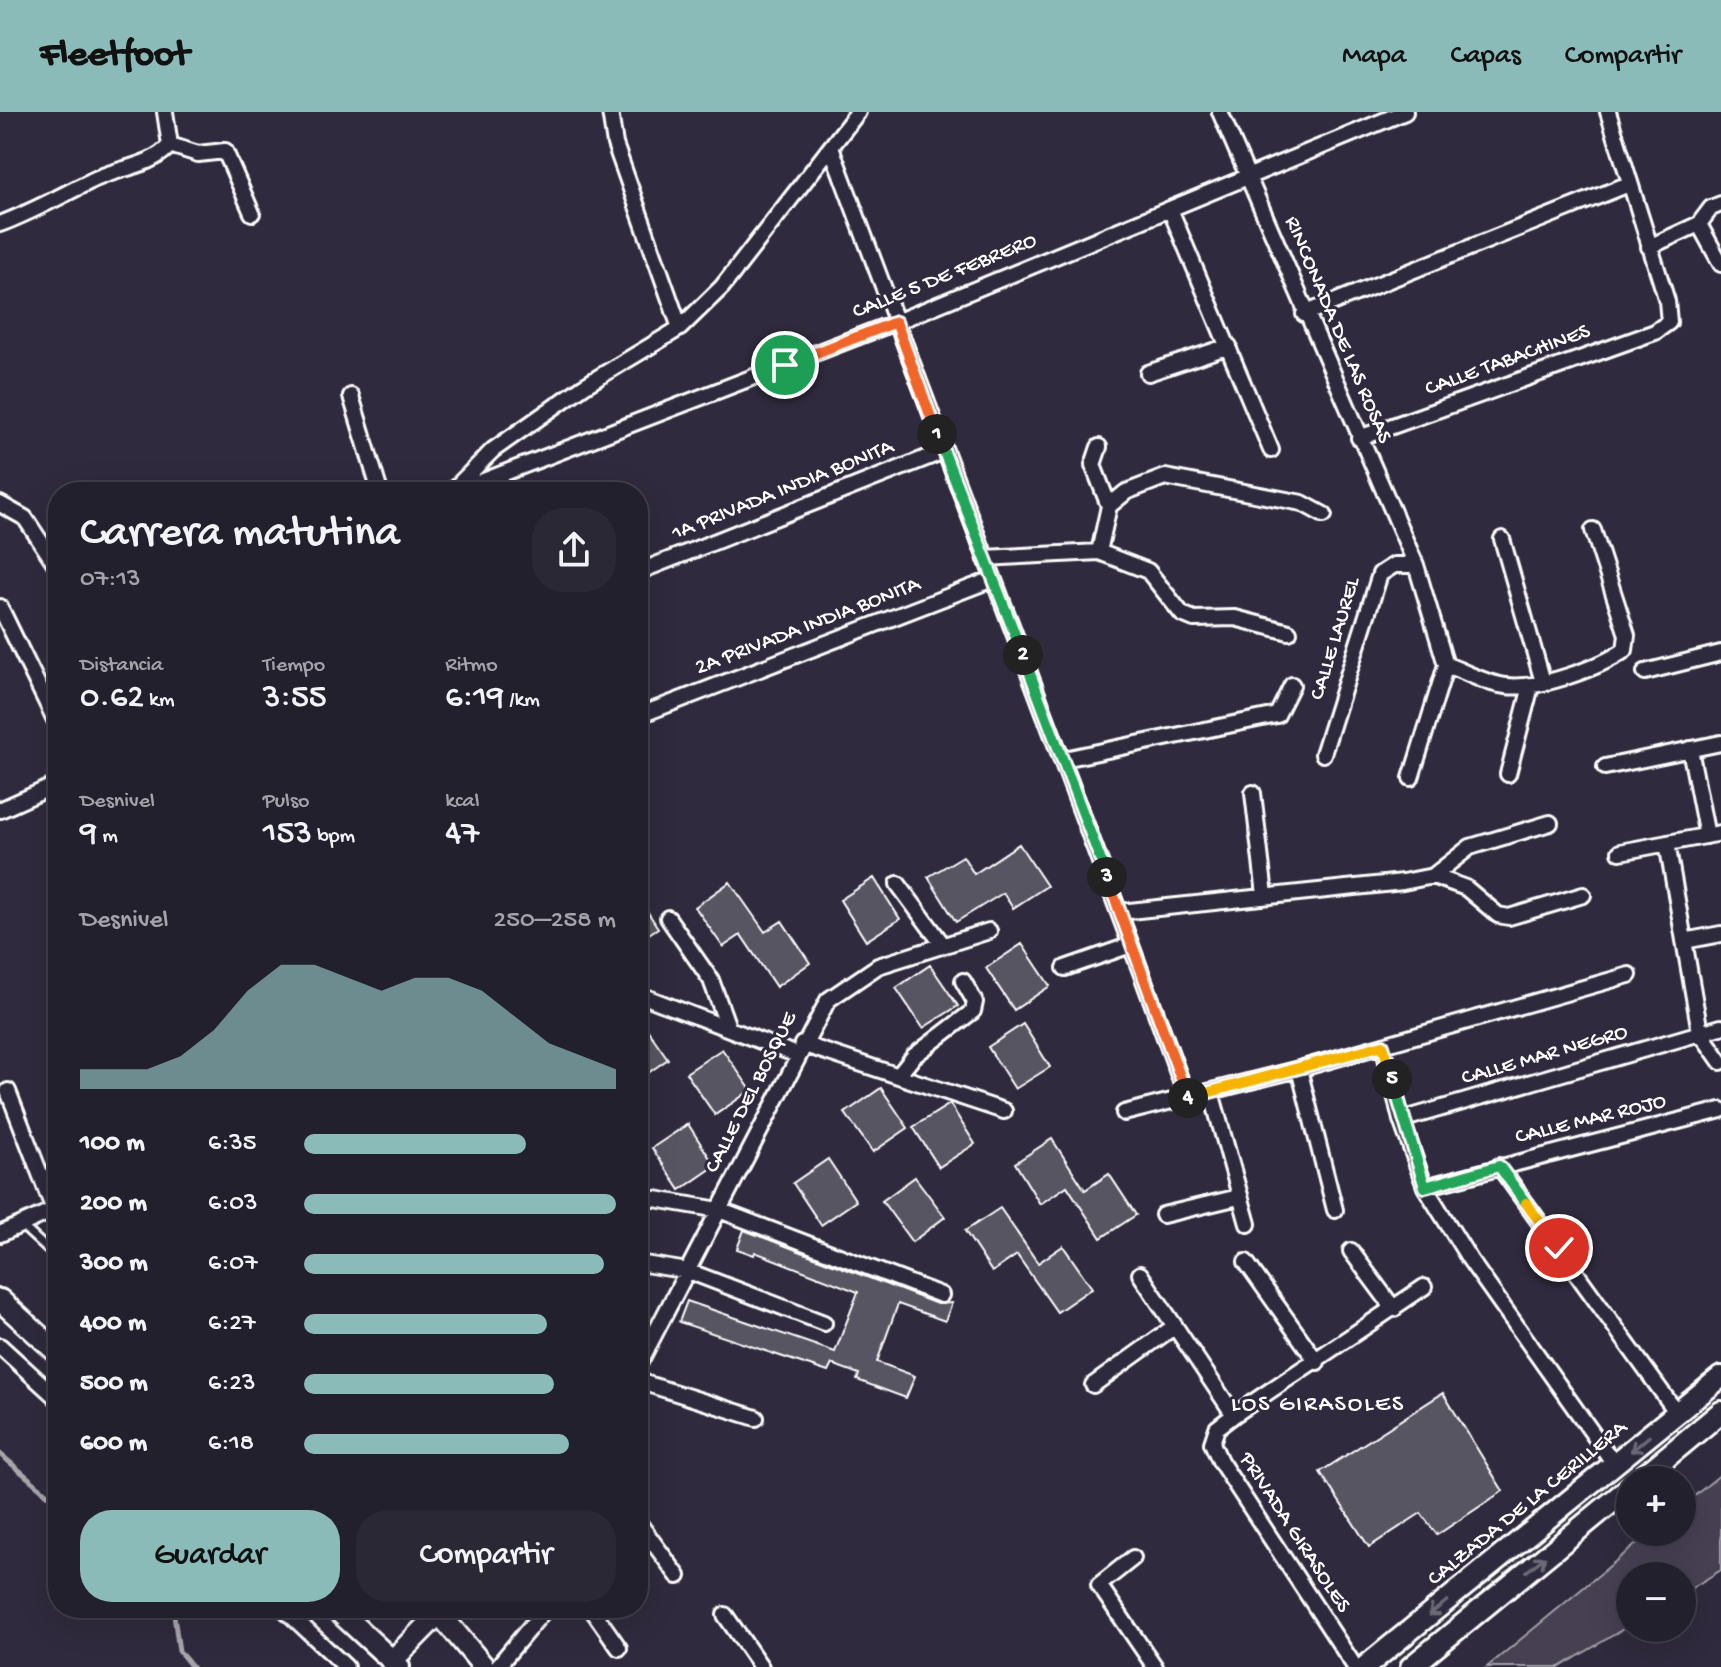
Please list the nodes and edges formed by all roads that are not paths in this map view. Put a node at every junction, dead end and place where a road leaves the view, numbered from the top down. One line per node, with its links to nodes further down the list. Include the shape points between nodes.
1 (165, 112): 7 (street)
2 (610, 112): 20 (street, via 615,144)
3 (858, 112): 8 (street)
4 (1220, 112): 9 (street, RINCONADA DE LAS ROSAS)
5 (1405, 112): 9 (street, CALLE 5 DE FEBRERO)
6 (1608, 112): 10 (street)
7 (170, 145): 13 (street, via 198,154 225,151); 14 (street, via 162,155 92,180 47,206)
8 (831, 147): 19 (street); 20 (street, via 722,287)
9 (1247, 177): 12 (street, CALLE 5 DE FEBRERO); 18 (street, RINCONADA DE LAS ROSAS)
10 (1629, 184): 16 (street); 18 (street)
11 (1721, 204): 15 (street)
12 (1170, 209): 19 (street, CALLE 5 DE FEBRERO); 21 (street)
13 (252, 213)
14 (0, 224)
15 (1699, 224): 16 (street); 17 (street)
16 (1649, 247): 24 (street, CALLE TABACHINES, via 1669,322 1655,332)
17 (1721, 264)
18 (1304, 314): 24 (street, RINCONADA DE LAS ROSAS)
19 (896, 322): 27 (street); 30 (street, CALLE 5 DE FEBRERO)
20 (680, 328): 29 (street, via 493,450)
21 (1229, 346): 22 (street); 26 (street)
22 (1148, 373)
23 (351, 396): 28 (street)
24 (1359, 438): 39 (street, RINCONADA DE LAS ROSAS)
25 (1099, 447): 32 (street, via 1093,465)
26 (1271, 450)
27 (944, 451): 38 (street); 40 (street, 1A PRIVADA INDIA BONITA)
28 (377, 482)
29 (463, 482)
30 (479, 482)
31 (0, 504): 37 (street, via 25,518)
32 (1109, 506): 33 (street, via 1126,492 1165,477 1302,503); 36 (street)
33 (1324, 515)
34 (1593, 530): 47 (street, via 1627,635 1625,650 1609,661)
35 (1502, 539): 47 (street)
36 (1099, 552): 38 (street); 43 (street, via 1148,571 1182,614 1194,619 1235,618)
37 (48, 553)
38 (985, 558): 41 (street)
39 (1416, 565): 45 (street, RINCONADA DE LAS ROSAS); 53 (street, CALLE LAUREL, via 1394,565 1380,574)
40 (648, 568)
41 (993, 579): 50 (street, 2A PRIVADA INDIA BONITA); 54 (street)
42 (0, 607): 49 (street)
43 (1289, 632)
44 (1721, 653): 46 (street)
45 (1446, 665): 47 (street, via 1503,686); 57 (street)
46 (1645, 672)
47 (1537, 684): 56 (street)
48 (1292, 685): 54 (street, via 1277,715)
49 (48, 705)
50 (648, 712)
51 (1721, 743): 52 (street)
52 (1690, 749): 55 (street); 62 (street)
53 (1323, 754)
54 (1064, 759): 69 (street)
55 (1605, 767)
56 (1508, 774)
57 (1411, 778)
58 (48, 788): 60 (street)
59 (1253, 793): 67 (street)
60 (0, 810)
61 (1550, 823): 65 (street, via 1470,847)
62 (1714, 834): 63 (street)
63 (1667, 843): 64 (street); 73 (street)
64 (1620, 852)
65 (1433, 876): 67 (street); 68 (street, via 1466,888 1498,915 1509,917)
66 (898, 884): 74 (street)
67 (1265, 895): 69 (street)
68 (1583, 895)
69 (1120, 912): 75 (street)
70 (668, 918): 80 (street, via 711,980)
71 (989, 931): 74 (street, CALLE DEL BOSQUE)
72 (1721, 934): 73 (street)
73 (1684, 941): 82 (street)
74 (943, 945): 84 (street, CALLE DEL BOSQUE, via 878,966 828,1000)
75 (1131, 945): 76 (street); 90 (street)
76 (1065, 968)
77 (1629, 975): 83 (street)
78 (963, 981): 87 (street, via 975,1002 973,1011 914,1056)
79 (648, 998): 80 (street)
80 (728, 1027): 84 (street)
81 (1721, 1027): 82 (street, CALLE MAR NEGRO)
82 (1700, 1032): 85 (street); 94 (street, CALLE MAR NEGRO)
83 (1383, 1045): 86 (street); 94 (street)
84 (799, 1050): 87 (street); 100 (street, CALLE DEL BOSQUE)
85 (1721, 1062)
86 (1299, 1069): 89 (street); 101 (street)
87 (898, 1076): 92 (street)
88 (8, 1091): 97 (street)
89 (1211, 1092): 90 (street); 98 (street)
90 (1187, 1098): 93 (street)
91 (1721, 1110): 95 (street, CALLE MAR ROJO)
92 (1004, 1111)
93 (1124, 1113)
94 (1401, 1120): 96 (street)
95 (1499, 1166): 96 (street, CALLE MAR ROJO); 128 (street)
96 (1425, 1187): 131 (street, via 1470,1260)
97 (48, 1189)
98 (1239, 1197): 103 (street); 104 (street)
99 (648, 1198): 100 (street)
100 (719, 1210): 111 (street, CALLE DEL BOSQUE); 114 (street)
101 (1335, 1210)
102 (48, 1213): 105 (street)
103 (1163, 1215)
104 (1248, 1224)
105 (21, 1225): 106 (street); 107 (lane)
106 (0, 1234)
107 (48, 1250)
108 (1351, 1251): 116 (street)
109 (1246, 1262): 122 (street)
110 (648, 1265): 111 (street)
111 (688, 1271): 117 (street); 121 (street, CALLE DEL BOSQUE)
112 (1140, 1274): 118 (street)
113 (1424, 1287): 116 (street, PRIVADA GIRASOLES)
114 (941, 1295)
115 (0, 1300): 119 (street)
116 (1394, 1309): 122 (street, PRIVADA GIRASOLES)
117 (824, 1323)
118 (1175, 1326): 125 (street); 129 (street)
119 (48, 1344)
120 (0, 1346): 126 (street)
121 (648, 1347)
122 (1317, 1362): 129 (street, PRIVADA GIRASOLES)
123 (1721, 1377): 128 (street, CALZADA DE LA CERILLERA)
124 (648, 1384): 130 (street)
125 (1093, 1385)
126 (48, 1390)
127 (1721, 1412): 132 (street)
128 (1677, 1413): 131 (street, CALZADA DE LA CERILLERA, one-way to 131)
129 (1234, 1415): 151 (street, PRIVADA GIRASOLES, via 1217,1428 1212,1443 1220,1461)
130 (756, 1418)
131 (1615, 1465): 152 (street, CALZADA DE LA CERILLERA, one-way to 152)
132 (1656, 1466)
133 (1616, 1499): 153 (street, one-way to 133)
134 (648, 1536): 136 (street)
135 (1133, 1558): 150 (street, via 1099,1585)
136 (678, 1576)
137 (725, 1615): 149 (street)
138 (294, 1618): 146 (street)
139 (346, 1618): 145 (street)
140 (433, 1618): 145 (street)
141 (445, 1618): 147 (street)
142 (538, 1618): 148 (street)
143 (598, 1618): 144 (street)
144 (619, 1648)
145 (396, 1664)
146 (346, 1667)
147 (484, 1667)
148 (497, 1667)
149 (761, 1667)
150 (1155, 1667)
151 (1355, 1667)
152 (1365, 1667)
153 (1411, 1667)

